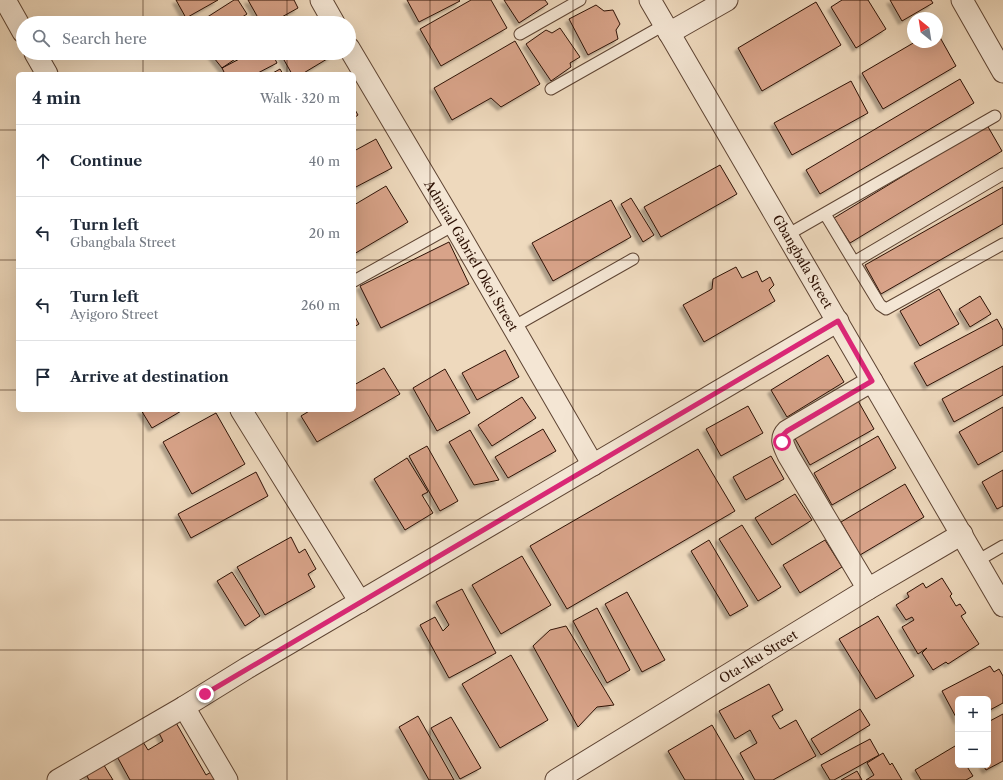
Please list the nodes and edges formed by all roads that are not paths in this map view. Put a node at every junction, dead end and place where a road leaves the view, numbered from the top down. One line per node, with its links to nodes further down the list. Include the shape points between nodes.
1 (5, 0): 8 (street)
2 (321, 0): 7 (street)
3 (580, 0): 10 (lane)
4 (650, 0): 9 (street, Gbangbala Street)
5 (727, 0): 9 (street)
6 (962, 0): 14 (street)
7 (330, 16)
8 (16, 20)
9 (667, 29): 15 (lane); 20 (street, Gbangbala Street)
10 (520, 34)
11 (39, 60): 13 (street)
12 (356, 60): 19 (street, Admiral Gabriel Okoi Street)
13 (46, 72)
14 (1003, 72)
15 (551, 89)
16 (995, 116): 18 (lane)
17 (1003, 174): 23 (lane)
18 (824, 214): 20 (lane); 23 (lane)
19 (454, 225): 24 (lane); 26 (street, Admiral Gabriel Okoi Street)
20 (787, 235): 25 (street, Gbangbala Street)
21 (1003, 244): 23 (lane, via 886,309 880,305)
22 (633, 259): 26 (lane)
23 (854, 262)
24 (356, 280)
25 (838, 321): 27 (street, Gbangbala Street); 29 (street)
26 (513, 327): 29 (street, Admiral Gabriel Okoi Street)
27 (872, 381): 30 (street, Gbangbala Street); 33 (street, via 787,431 782,442)
28 (247, 412): 34 (street)
29 (593, 465): 34 (street)
30 (962, 534): 32 (street, Gbangbala Street); 33 (street, Ota-Iku Street)
31 (1003, 546): 32 (lane)
32 (977, 561): 35 (street, Gbangbala Street)
33 (868, 589): 39 (street, Ota-Iku Street)
34 (360, 602): 36 (street)
35 (1003, 606)
36 (184, 707): 37 (street); 38 (street)
37 (58, 780)
38 (227, 780)
39 (556, 780)

